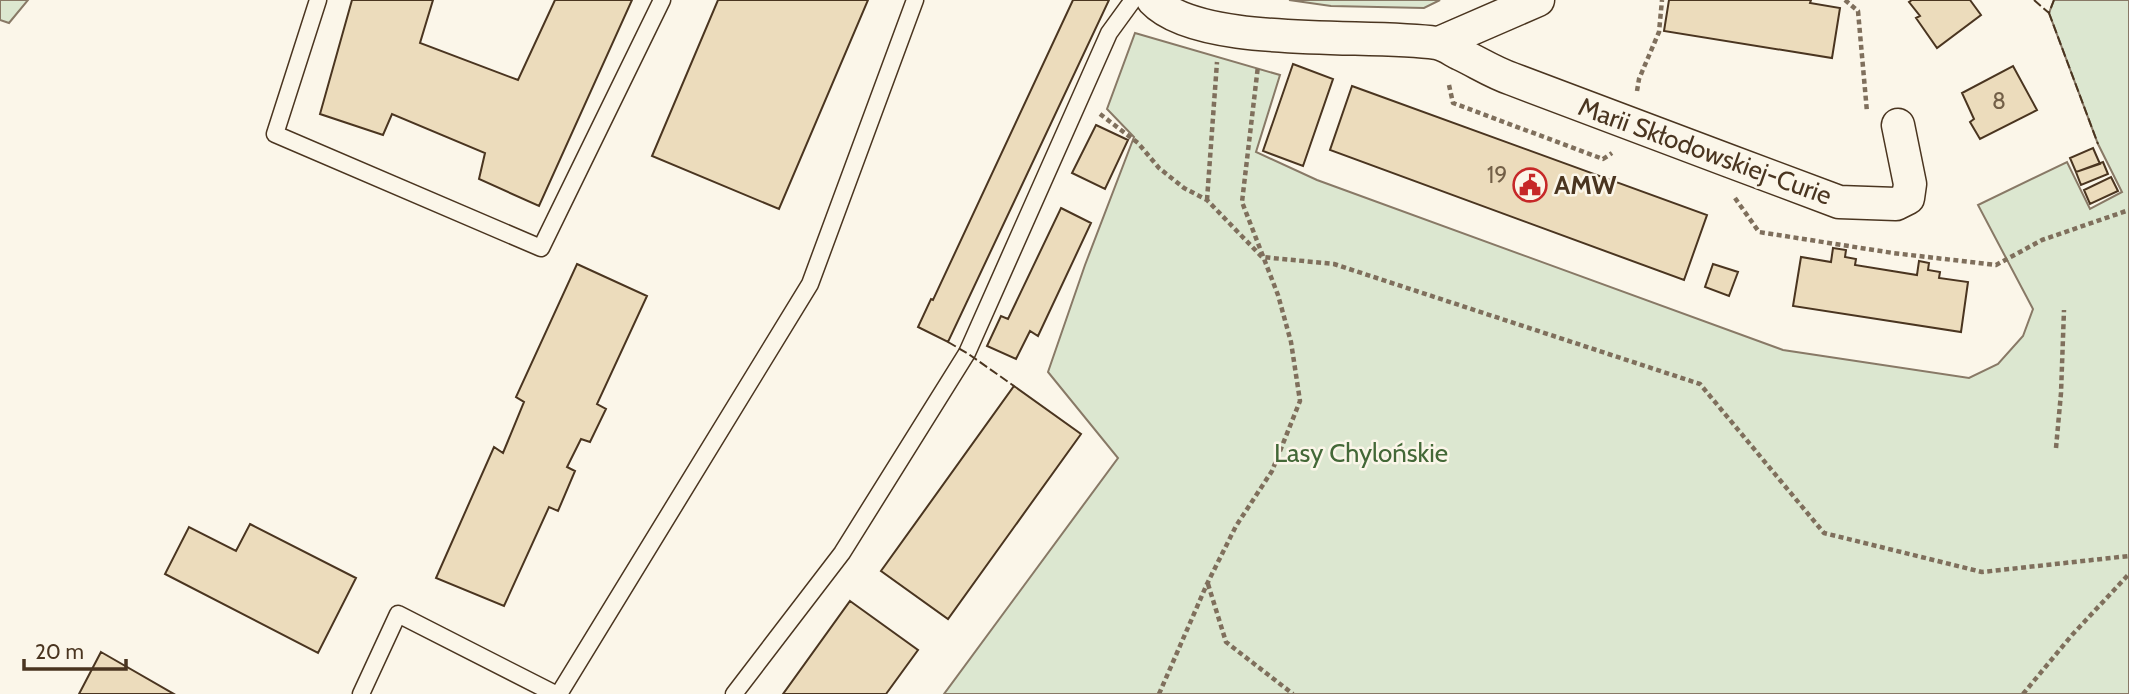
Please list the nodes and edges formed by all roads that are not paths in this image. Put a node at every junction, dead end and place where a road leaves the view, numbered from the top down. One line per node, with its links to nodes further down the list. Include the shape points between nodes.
1 (318, 0): 2 (lane, via 275,134 541,248)
2 (662, 0)
3 (915, 0): 10 (lane, via 810,284)
4 (1133, 0): 11 (lane, via 1109,33 967,353 842,553)
5 (1153, 0): 7 (street, Marii Skłodowskiej-Curie, via 1180,17 1270,36)
6 (1538, 0): 7 (street, Marii Skłodowskiej-Curie)
7 (1439, 43): 8 (street, Marii Skłodowskiej-Curie, via 1508,78 1839,202 1896,204 1908,198 1910,184)
8 (1898, 125)
9 (361, 694): 10 (lane, via 398,614)
10 (557, 694)
11 (734, 694)

